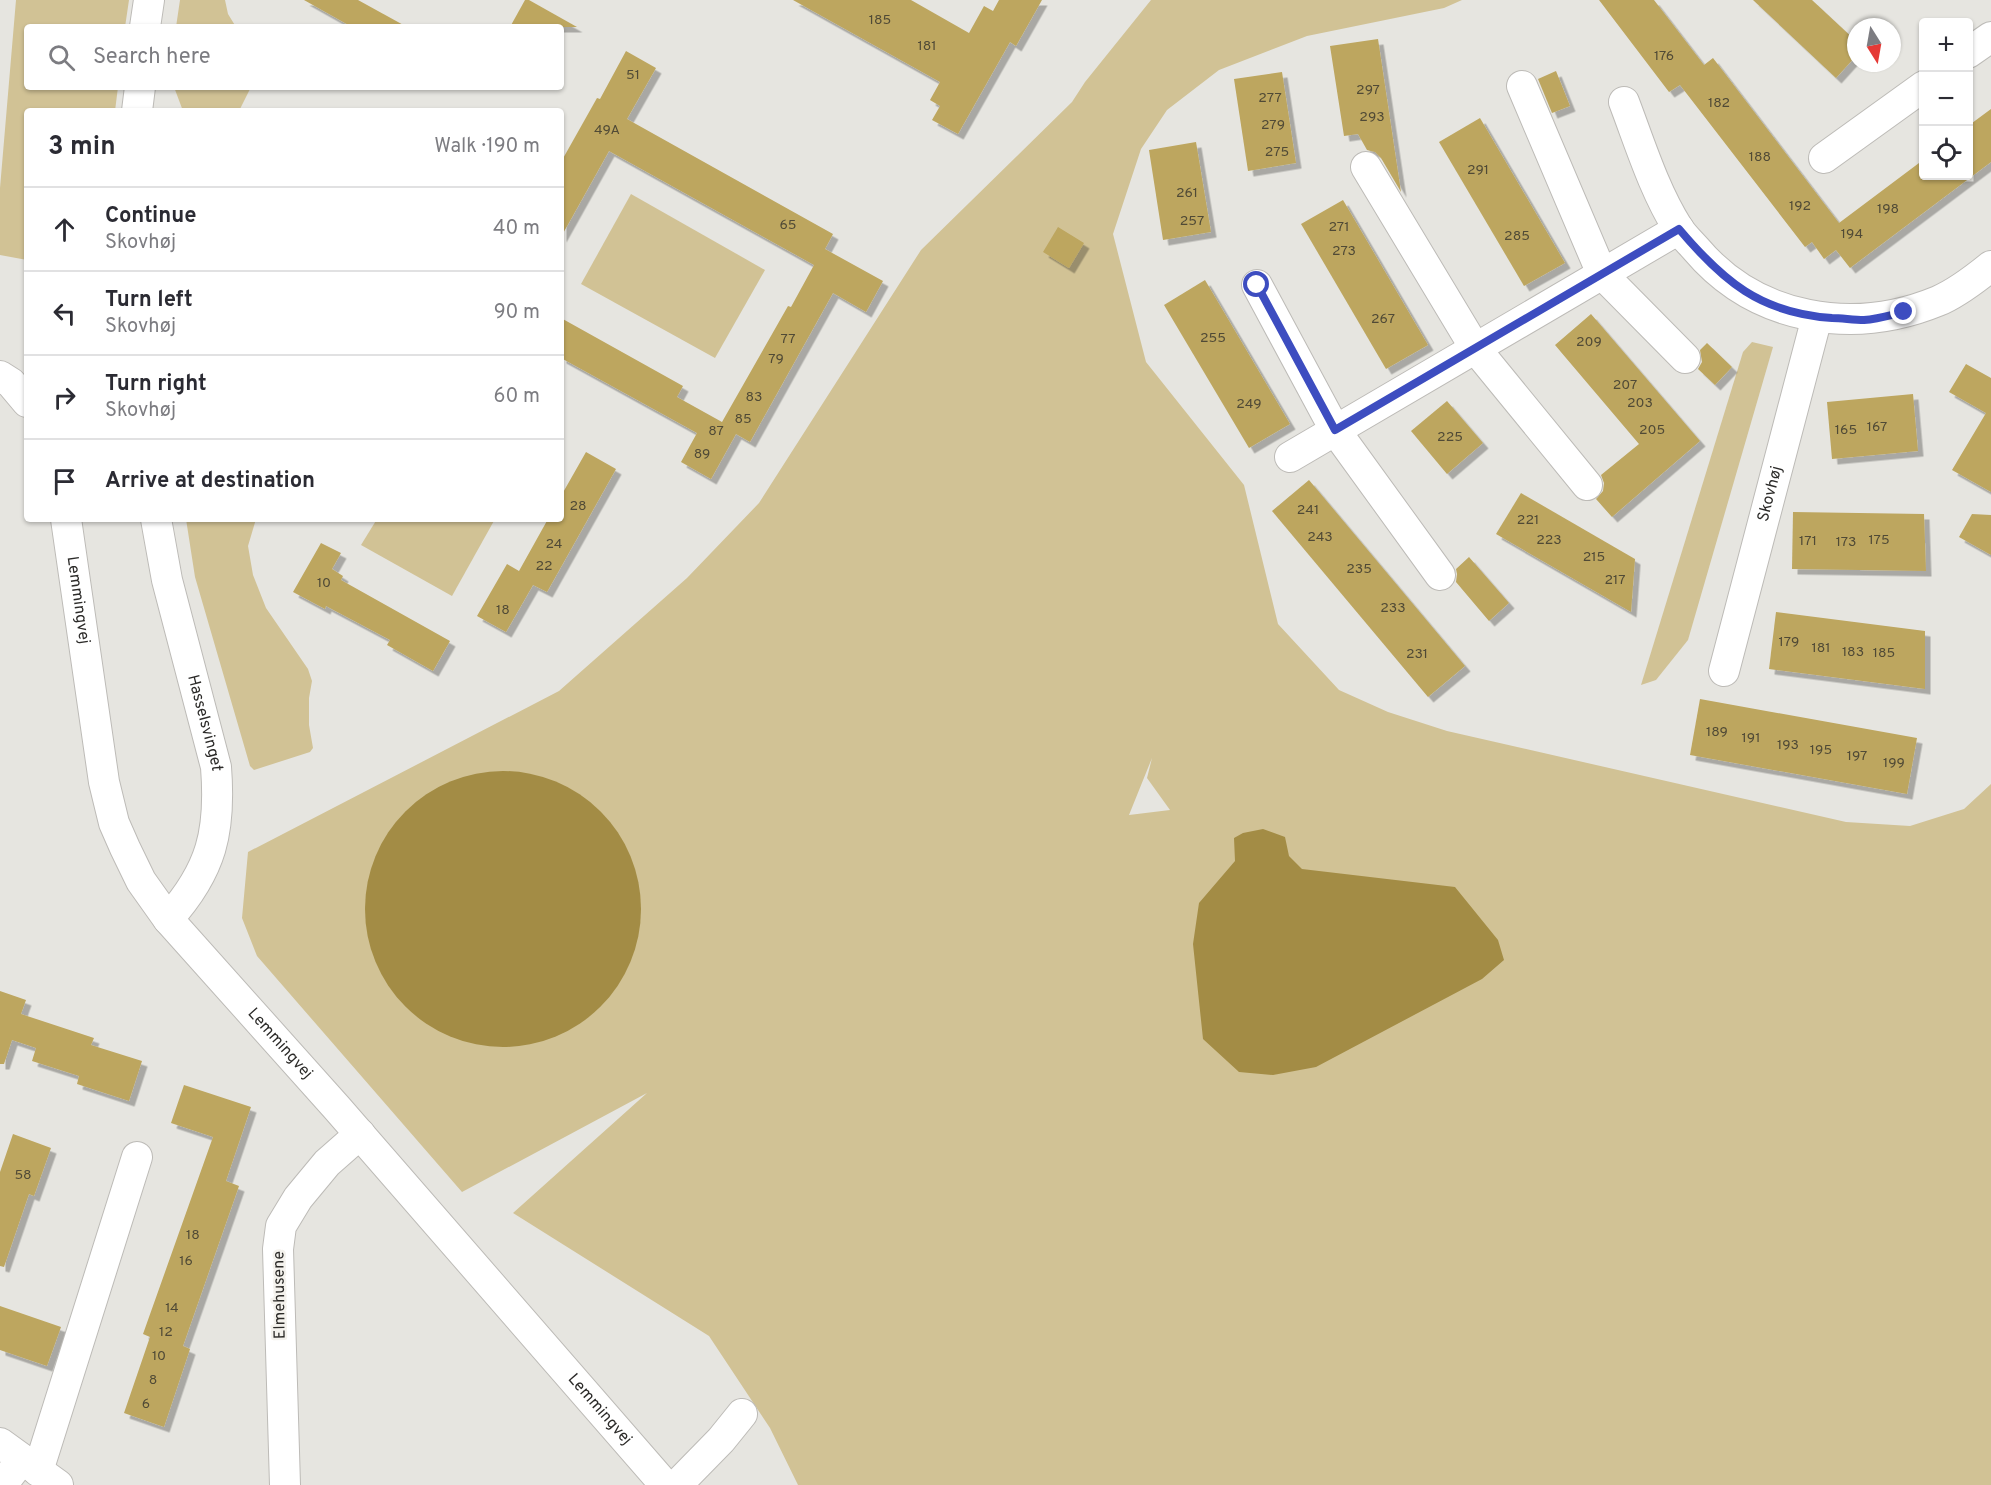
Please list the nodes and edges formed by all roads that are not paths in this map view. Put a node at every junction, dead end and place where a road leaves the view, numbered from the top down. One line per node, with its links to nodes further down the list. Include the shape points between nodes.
1 (149, 0): 2 (street)
2 (146, 24)
3 (1991, 37): 4 (street)
4 (1973, 50)
5 (1522, 86): 14 (street)
6 (1919, 89): 10 (street)
7 (140, 90): 9 (street)
8 (1624, 102): 12 (street)
9 (137, 108)
10 (1824, 158)
11 (1366, 167): 17 (street)
12 (1679, 229): 14 (street); 16 (street, via 1732,284 1761,301)
13 (1991, 266): 16 (street, via 1939,301 1904,312 1864,320)
14 (1602, 274): 17 (street); 18 (street)
15 (1257, 285): 21 (street)
16 (1816, 317): 27 (street, Skovhøj)
17 (1475, 348): 21 (street); 23 (street)
18 (1685, 358)
19 (0, 376): 20 (street)
20 (24, 398)
21 (1335, 430): 22 (street); 26 (street)
22 (1290, 457)
23 (1587, 485)
24 (66, 522): 28 (street, Lemmingvej, via 104,782 114,823 141,881)
25 (157, 522): 28 (street, Hasselsvinget, via 218,788 212,846 200,877)
26 (1440, 575)
27 (1724, 671)
28 (168, 919): 29 (street, Lemmingvej)
29 (360, 1134): 34 (street, Elmehusene, via 327,1163 281,1226 278,1249); 35 (street, Lemmingvej)
30 (137, 1157): 32 (street)
31 (742, 1414): 36 (street)
32 (29, 1464): 33 (street)
33 (3, 1485)
34 (285, 1485)
35 (665, 1485)
36 (676, 1485)

